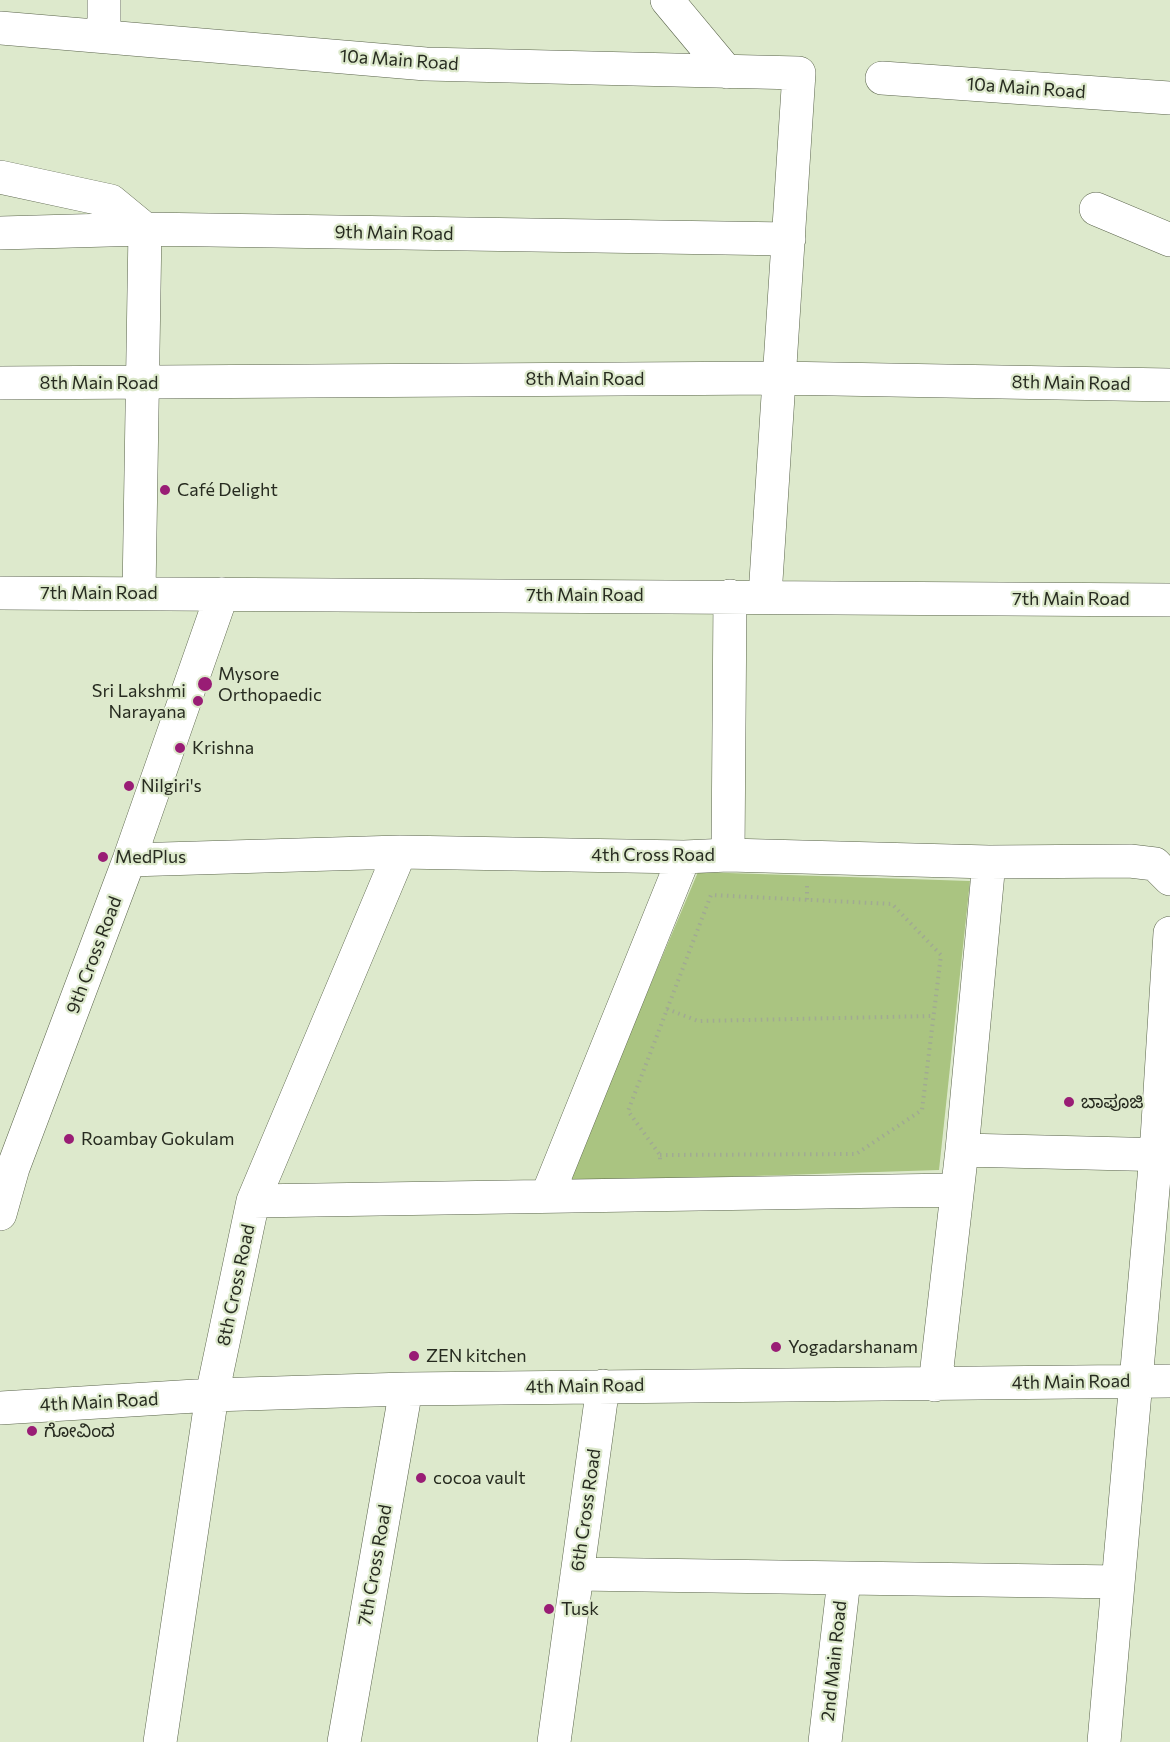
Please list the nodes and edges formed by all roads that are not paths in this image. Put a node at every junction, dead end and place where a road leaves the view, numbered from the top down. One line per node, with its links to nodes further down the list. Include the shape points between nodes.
1 (104, 0): 4 (street)
2 (667, 0): 5 (street)
3 (0, 28): 4 (street, 10a Main Road)
4 (104, 36): 5 (street, 10a Main Road, via 426,64)
5 (728, 72): 12 (street, 10a Main Road, via 799,73)
6 (882, 78): 7 (street, 10a Main Road)
7 (1170, 98)
8 (0, 177): 10 (street, via 111,201)
9 (1096, 210): 13 (street)
10 (145, 229): 11 (street, 9th Main Road); 12 (street, 9th Main Road); 15 (street)
11 (0, 233)
12 (789, 239): 14 (street)
13 (1170, 240)
14 (778, 378): 15 (street, 8th Main Road); 17 (street, 8th Main Road); 21 (street)
15 (142, 382): 16 (street, 8th Main Road); 18 (street)
16 (0, 383)
17 (1170, 385)
18 (139, 594): 19 (street, 7th Main Road); 23 (street, 7th Main Road)
19 (222, 594): 20 (street, 7th Main Road); 27 (street, 9th Cross Road)
20 (730, 596): 21 (street, 7th Main Road); 25 (street)
21 (765, 596): 22 (street, 7th Main Road)
22 (1170, 600)
23 (3, 601)
24 (400, 852): 26 (street, 4th Cross Road); 27 (street, 4th Cross Road); 35 (street, 8th Cross Road)
25 (728, 855): 26 (street, 4th Cross Road); 28 (street, 4th Cross Road)
26 (684, 857): 34 (street)
27 (129, 860): 36 (street, 9th Cross Road, via 13,1168)
28 (989, 862): 29 (street, 4th Cross Road, via 1130,861 1155,864); 31 (street)
29 (1170, 879)
30 (1170, 933): 32 (street)
31 (962, 1150): 32 (street); 33 (street)
32 (1163, 1155): 37 (street)
33 (955, 1190): 34 (street); 39 (street)
34 (547, 1196): 35 (street)
35 (254, 1201): 42 (street, 8th Cross Road)
36 (0, 1214)
37 (1137, 1381): 38 (street, 4th Main Road); 39 (street, 4th Main Road); 46 (street)
38 (1170, 1381)
39 (935, 1385): 40 (street, 4th Main Road)
40 (603, 1386): 41 (street, 4th Main Road); 44 (street, 6th Cross Road)
41 (406, 1389): 42 (street, 4th Main Road); 48 (street, 7th Cross Road)
42 (212, 1395): 43 (street, 4th Main Road); 47 (street, 8th Cross Road)
43 (0, 1408)
44 (577, 1574): 45 (street); 49 (street, 6th Cross Road)
45 (843, 1580): 46 (street); 50 (street, 2nd Main Road)
46 (1118, 1582): 51 (street)
47 (159, 1742)
48 (344, 1742)
49 (554, 1742)
50 (825, 1742)
51 (1104, 1742)

